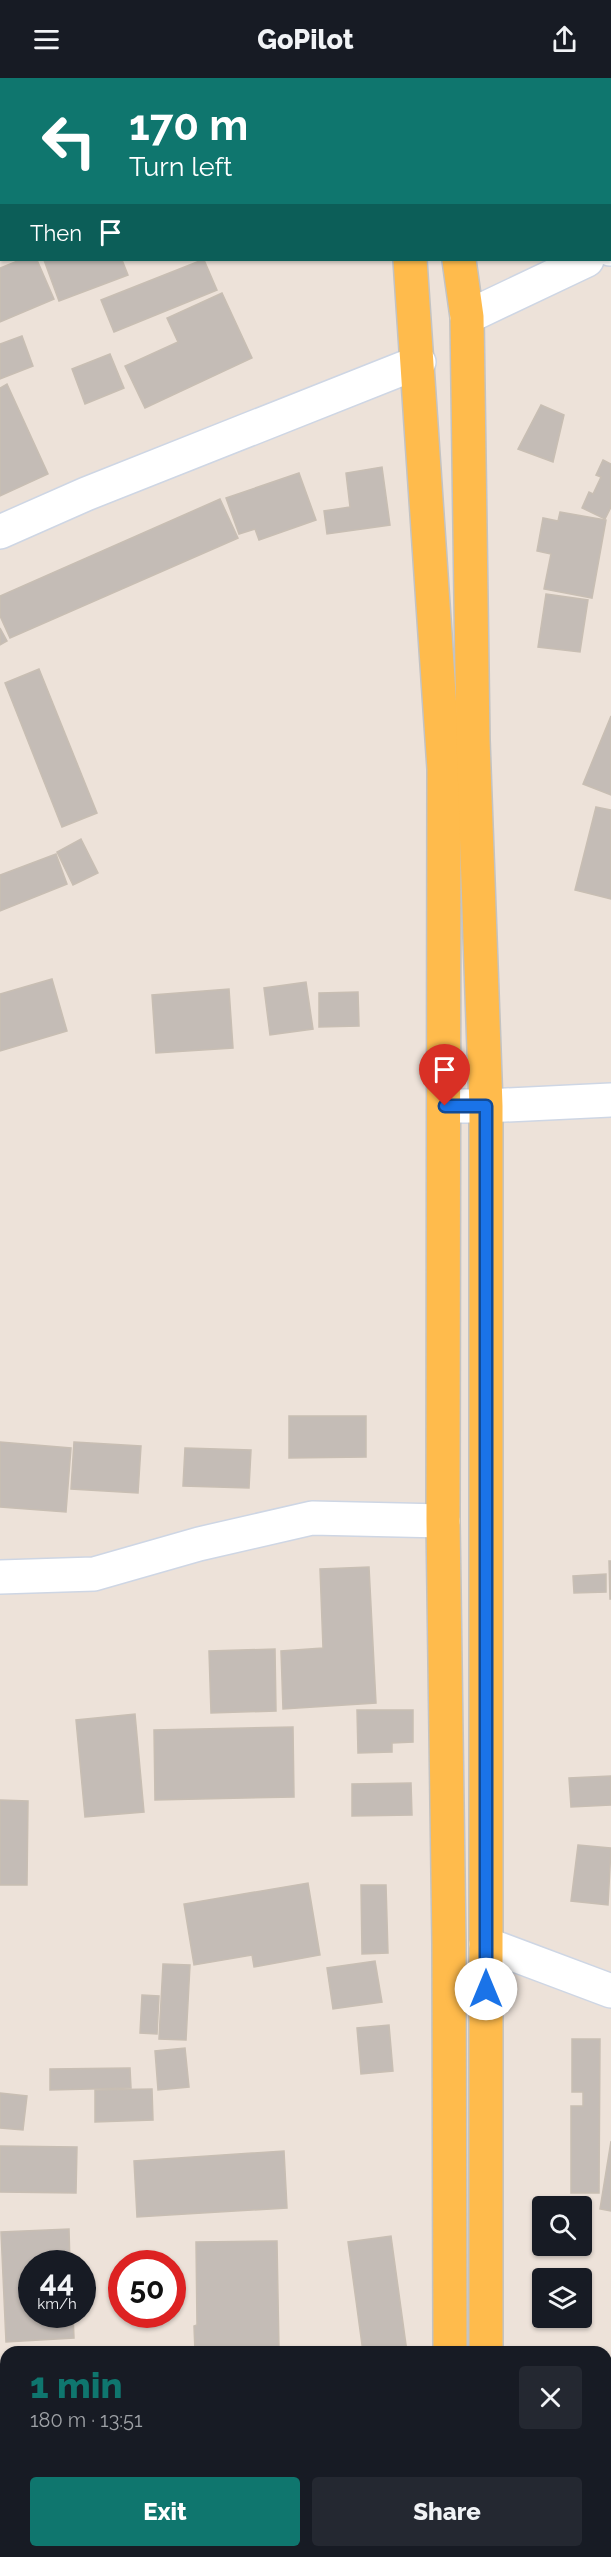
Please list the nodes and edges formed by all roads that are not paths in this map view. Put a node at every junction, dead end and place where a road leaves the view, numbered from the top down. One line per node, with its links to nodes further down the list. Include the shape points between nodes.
1 (410, 261): 5 (main road)
2 (459, 261): 4 (main road)
3 (585, 261): 4 (street)
4 (466, 317): 9 (main road, via 473,740)
5 (419, 362): 6 (street); 8 (main road, via 444,769)
6 (0, 532)
7 (611, 1100): 9 (street)
8 (445, 1106): 9 (street); 10 (main road)
9 (486, 1106): 12 (main road)
10 (443, 1521): 11 (street, via 312,1518 94,1574); 14 (main road)
11 (0, 1577)
12 (486, 1944): 13 (street); 15 (main road)
13 (611, 1990)
14 (450, 2346)
15 (486, 2346)

